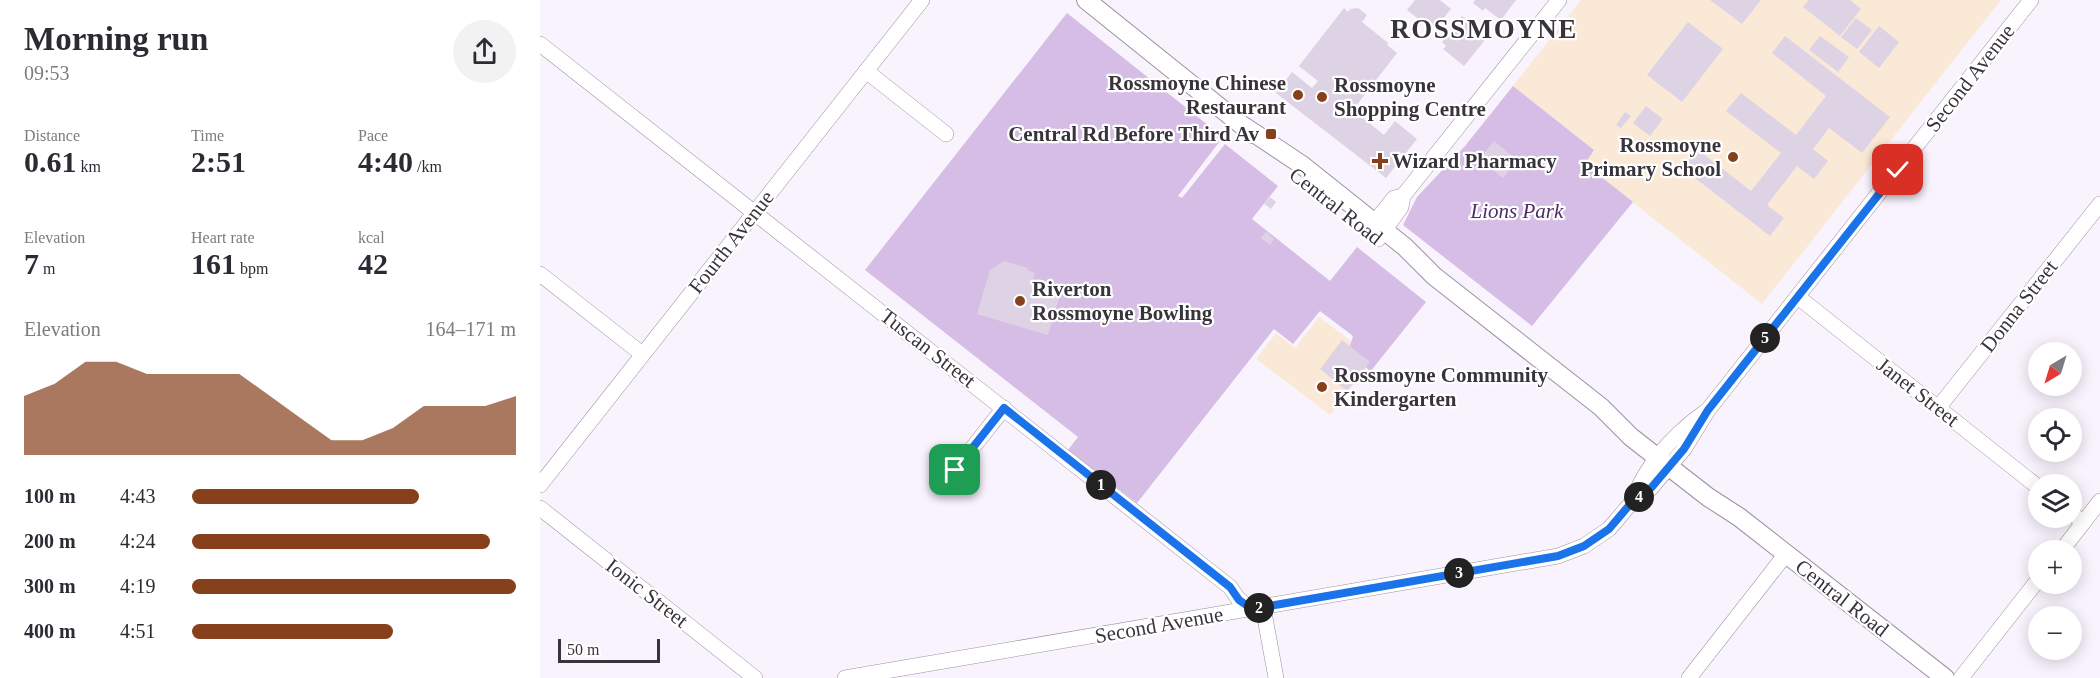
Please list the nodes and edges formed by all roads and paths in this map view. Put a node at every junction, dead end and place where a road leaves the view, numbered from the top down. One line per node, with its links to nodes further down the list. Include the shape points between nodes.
1 (922, 0): 6 (street, Fourth Avenue)
2 (1086, 0): 10 (street, Central Road, via 1245,128 1287,168)
3 (1559, 0): 10 (street, via 1403,196 1394,198)
4 (2031, 0): 12 (street, Second Avenue)
5 (540, 44): 9 (street, Tuscan Street)
6 (866, 71): 7 (street); 9 (street, Fourth Avenue)
7 (946, 135)
8 (2100, 204): 15 (street, Donna Street)
9 (755, 212): 13 (street, Fourth Avenue); 14 (street, Tuscan Street)
10 (1376, 231): 16 (street, Central Road, via 1400,256 1434,276 1600,407 1637,428)
11 (540, 274): 13 (street)
12 (1798, 297): 15 (street, Janet Street); 16 (street, Second Avenue, via 1708,410 1686,426)
13 (642, 354): 19 (street, Fourth Avenue)
14 (1004, 408): 17 (street); 25 (street, Tuscan Street, via 1230,587)
15 (1938, 408): 18 (street, Janet Street)
16 (1667, 458): 23 (street, Central Road, via 1715,488 1739,517); 25 (street, Second Avenue, via 1651,488 1632,502 1609,529 1584,546 1558,556)
17 (951, 476)
18 (2028, 479)
19 (540, 485)
20 (2100, 501): 22 (street)
21 (540, 508): 26 (street, Ionic Street)
22 (2082, 514)
23 (1786, 554): 29 (street); 30 (street, Central Road)
24 (2028, 593): 31 (street)
25 (1252, 609): 27 (street, Second Avenue); 28 (street, Tuscan Street, via 1265,618)
26 (755, 678)
27 (845, 678)
28 (1276, 678)
29 (1689, 678)
30 (1945, 678)
31 (1961, 678)

